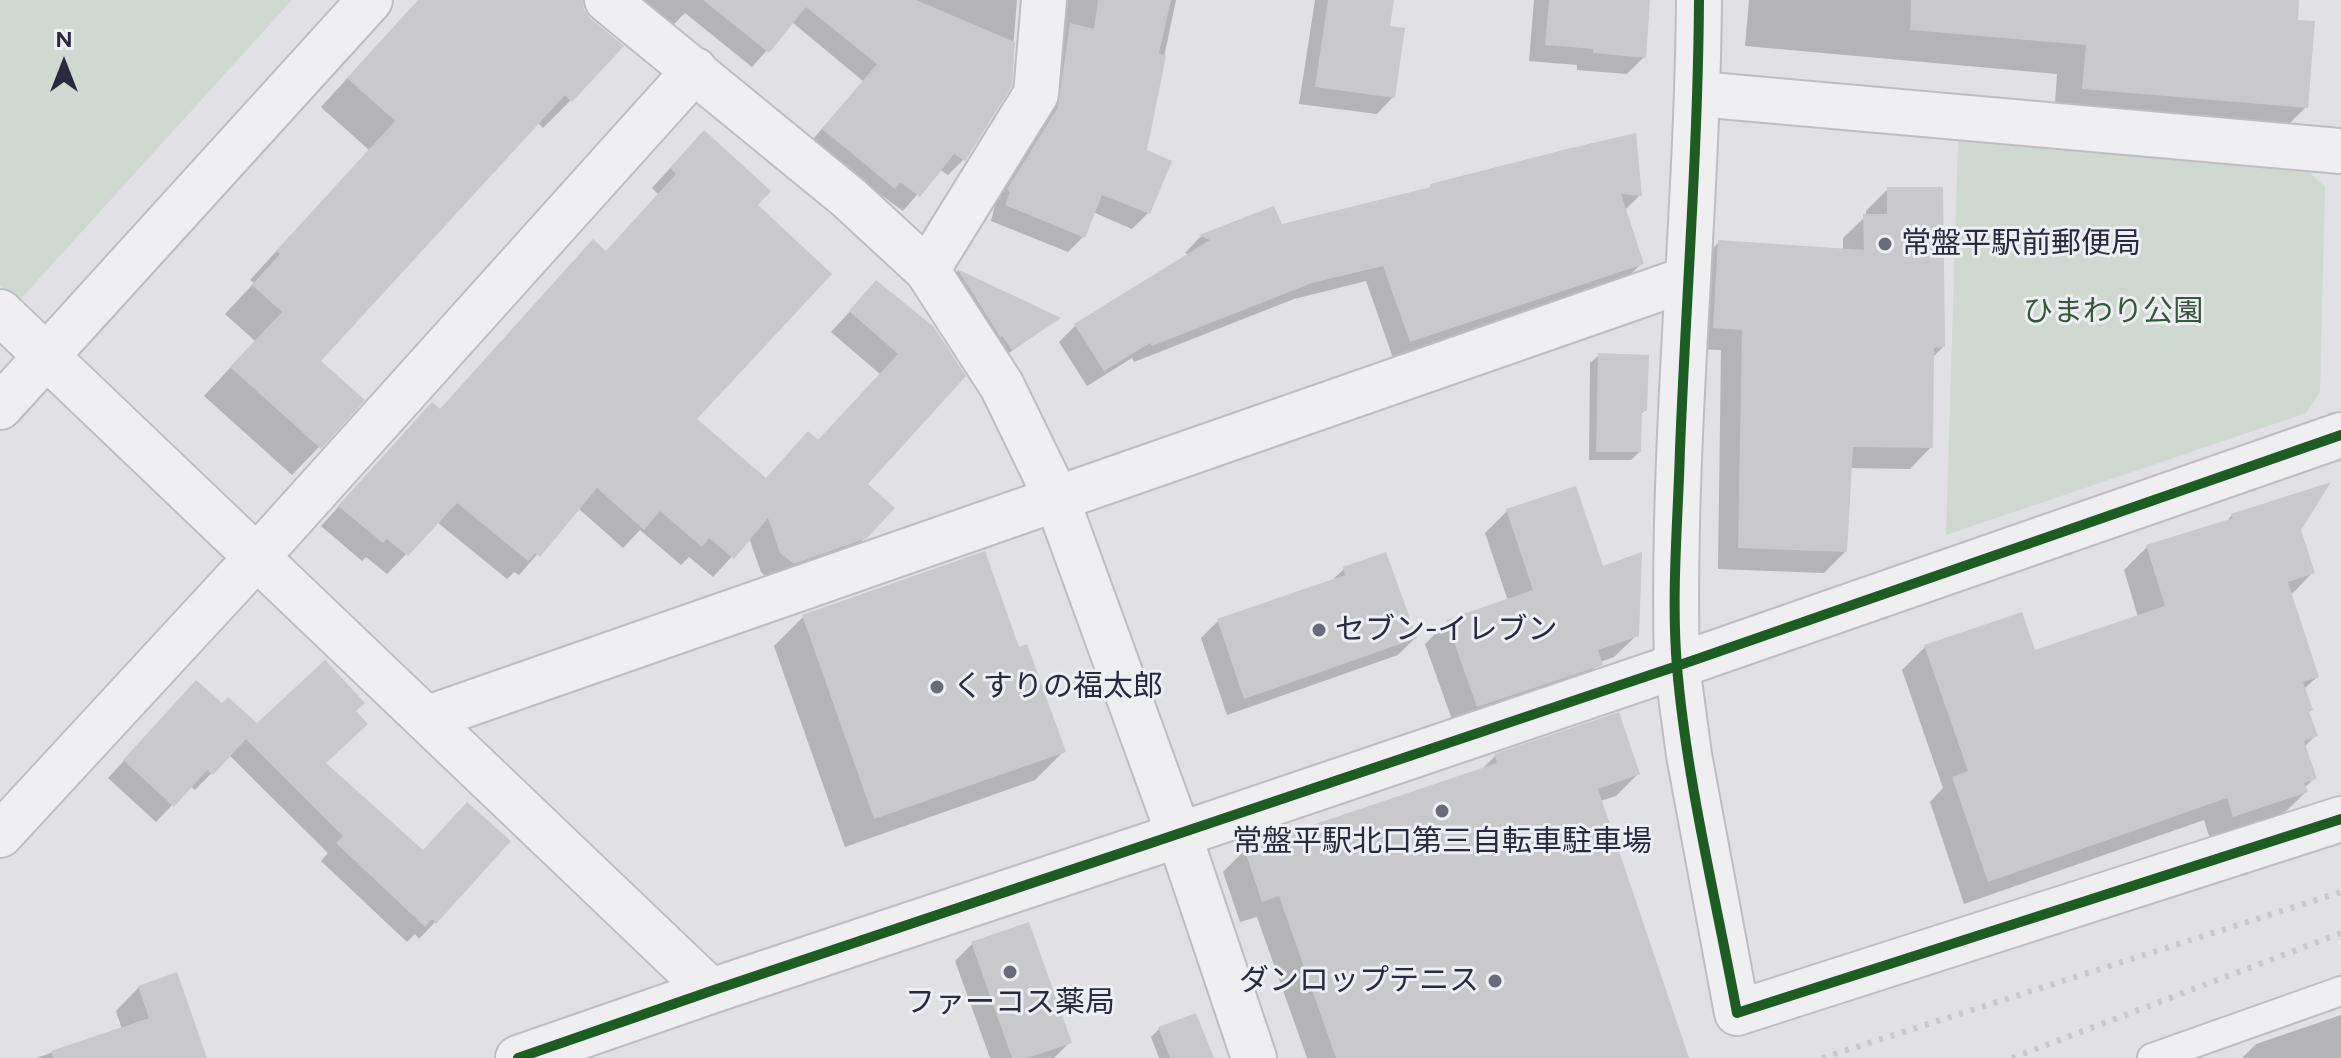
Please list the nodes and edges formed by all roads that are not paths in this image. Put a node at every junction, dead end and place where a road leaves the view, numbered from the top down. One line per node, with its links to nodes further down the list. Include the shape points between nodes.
1 (370, 0): 11 (street)
2 (607, 0): 5 (street)
3 (1044, 0): 8 (street, via 1036,94)
4 (1699, 0): 6 (street)
5 (695, 70): 8 (street); 15 (street)
6 (1698, 94): 7 (street); 9 (street)
7 (2341, 151)
8 (927, 270): 14 (street, via 1002,386)
9 (1687, 279): 14 (street); 16 (street)
10 (0, 312): 11 (street)
11 (46, 356): 12 (street); 15 (street)
12 (0, 407)
13 (2341, 435): 16 (street)
14 (1056, 497): 17 (street); 20 (street)
15 (256, 558): 17 (street); 19 (street)
16 (1677, 666): 18 (street, via 1737,1013); 20 (street)
17 (428, 718): 21 (street)
18 (2341, 819)
19 (0, 835)
20 (1179, 835): 21 (street); 24 (street)
21 (711, 991): 23 (street)
22 (2341, 991): 25 (lane)
23 (518, 1058)
24 (1254, 1058)
25 (2152, 1058)

